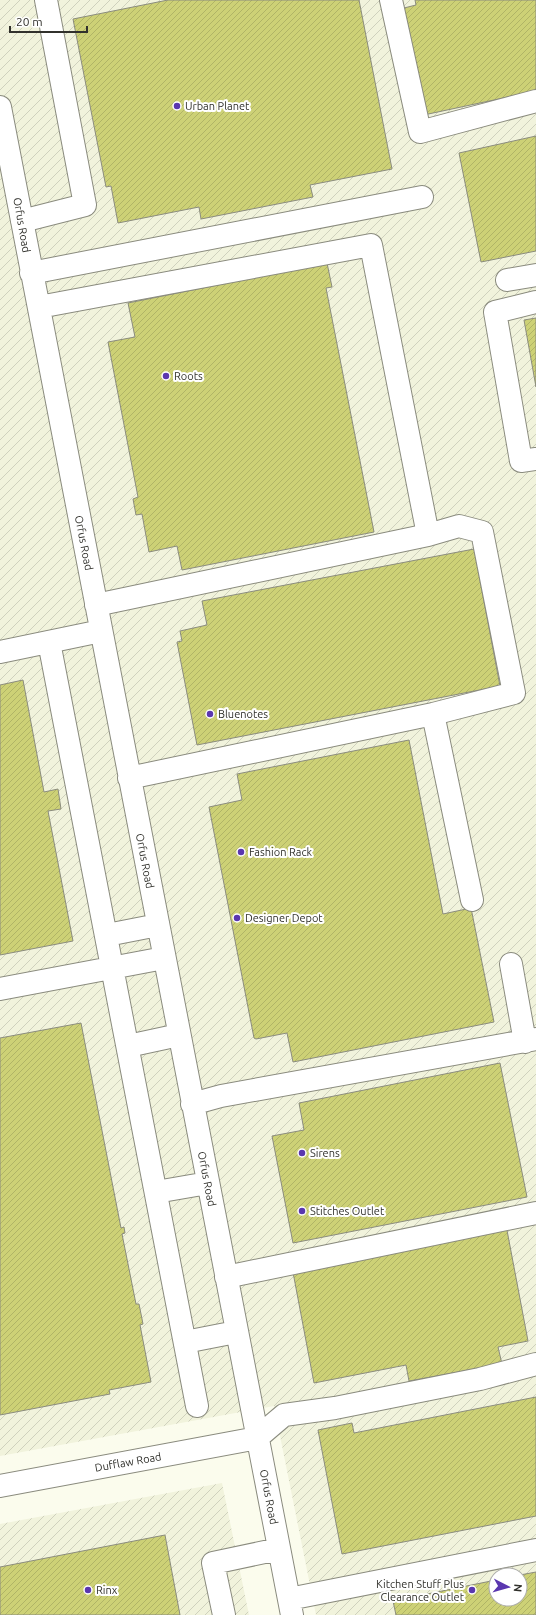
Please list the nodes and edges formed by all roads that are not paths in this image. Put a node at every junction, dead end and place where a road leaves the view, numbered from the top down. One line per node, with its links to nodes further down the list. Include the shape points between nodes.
1 (46, 0): 6 (street, via 85,205)
2 (391, 0): 3 (street, via 420,132)
3 (536, 101)
4 (0, 107): 6 (street, Orfus Road)
5 (422, 197): 7 (street)
6 (22, 221): 7 (street, Orfus Road)
7 (31, 273): 11 (street, Orfus Road)
8 (536, 275): 9 (street)
9 (507, 280)
10 (536, 302): 12 (street, via 495,312 521,462)
11 (39, 307): 13 (street, via 371,245); 14 (street, Orfus Road)
12 (536, 459)
13 (428, 535): 14 (street); 18 (street, via 459,526 482,532 514,693)
14 (96, 604): 15 (street, Orfus Road)
15 (101, 631): 16 (street); 19 (street, Orfus Road)
16 (49, 642): 17 (street); 22 (street)
17 (0, 652)
18 (433, 714): 19 (street); 20 (street)
19 (129, 778): 21 (street, Orfus Road)
20 (472, 900)
21 (158, 925): 22 (street); 23 (street, Orfus Road)
22 (107, 935): 25 (street)
23 (164, 958): 25 (street); 27 (street, Orfus Road)
24 (511, 964): 28 (street)
25 (114, 968): 26 (street); 29 (street)
26 (0, 989)
27 (179, 1035): 29 (street); 30 (street, Orfus Road)
28 (531, 1041): 30 (street, via 221,1096)
29 (128, 1046): 32 (street)
30 (192, 1104): 31 (street, Orfus Road)
31 (208, 1182): 32 (street); 34 (street, Orfus Road)
32 (156, 1192): 36 (street)
33 (536, 1213): 34 (street)
34 (226, 1276): 35 (street, Orfus Road)
35 (236, 1332): 36 (street); 39 (street, Orfus Road)
36 (185, 1342): 38 (street)
37 (536, 1364): 39 (street, via 335,1408 284,1415)
38 (197, 1406)
39 (257, 1438): 40 (street, Dufflaw Road); 41 (street, Orfus Road)
40 (0, 1486)
41 (279, 1549): 43 (street, Orfus Road); 44 (street, via 213,1563)
42 (536, 1550): 43 (street)
43 (290, 1607)
44 (224, 1615)

